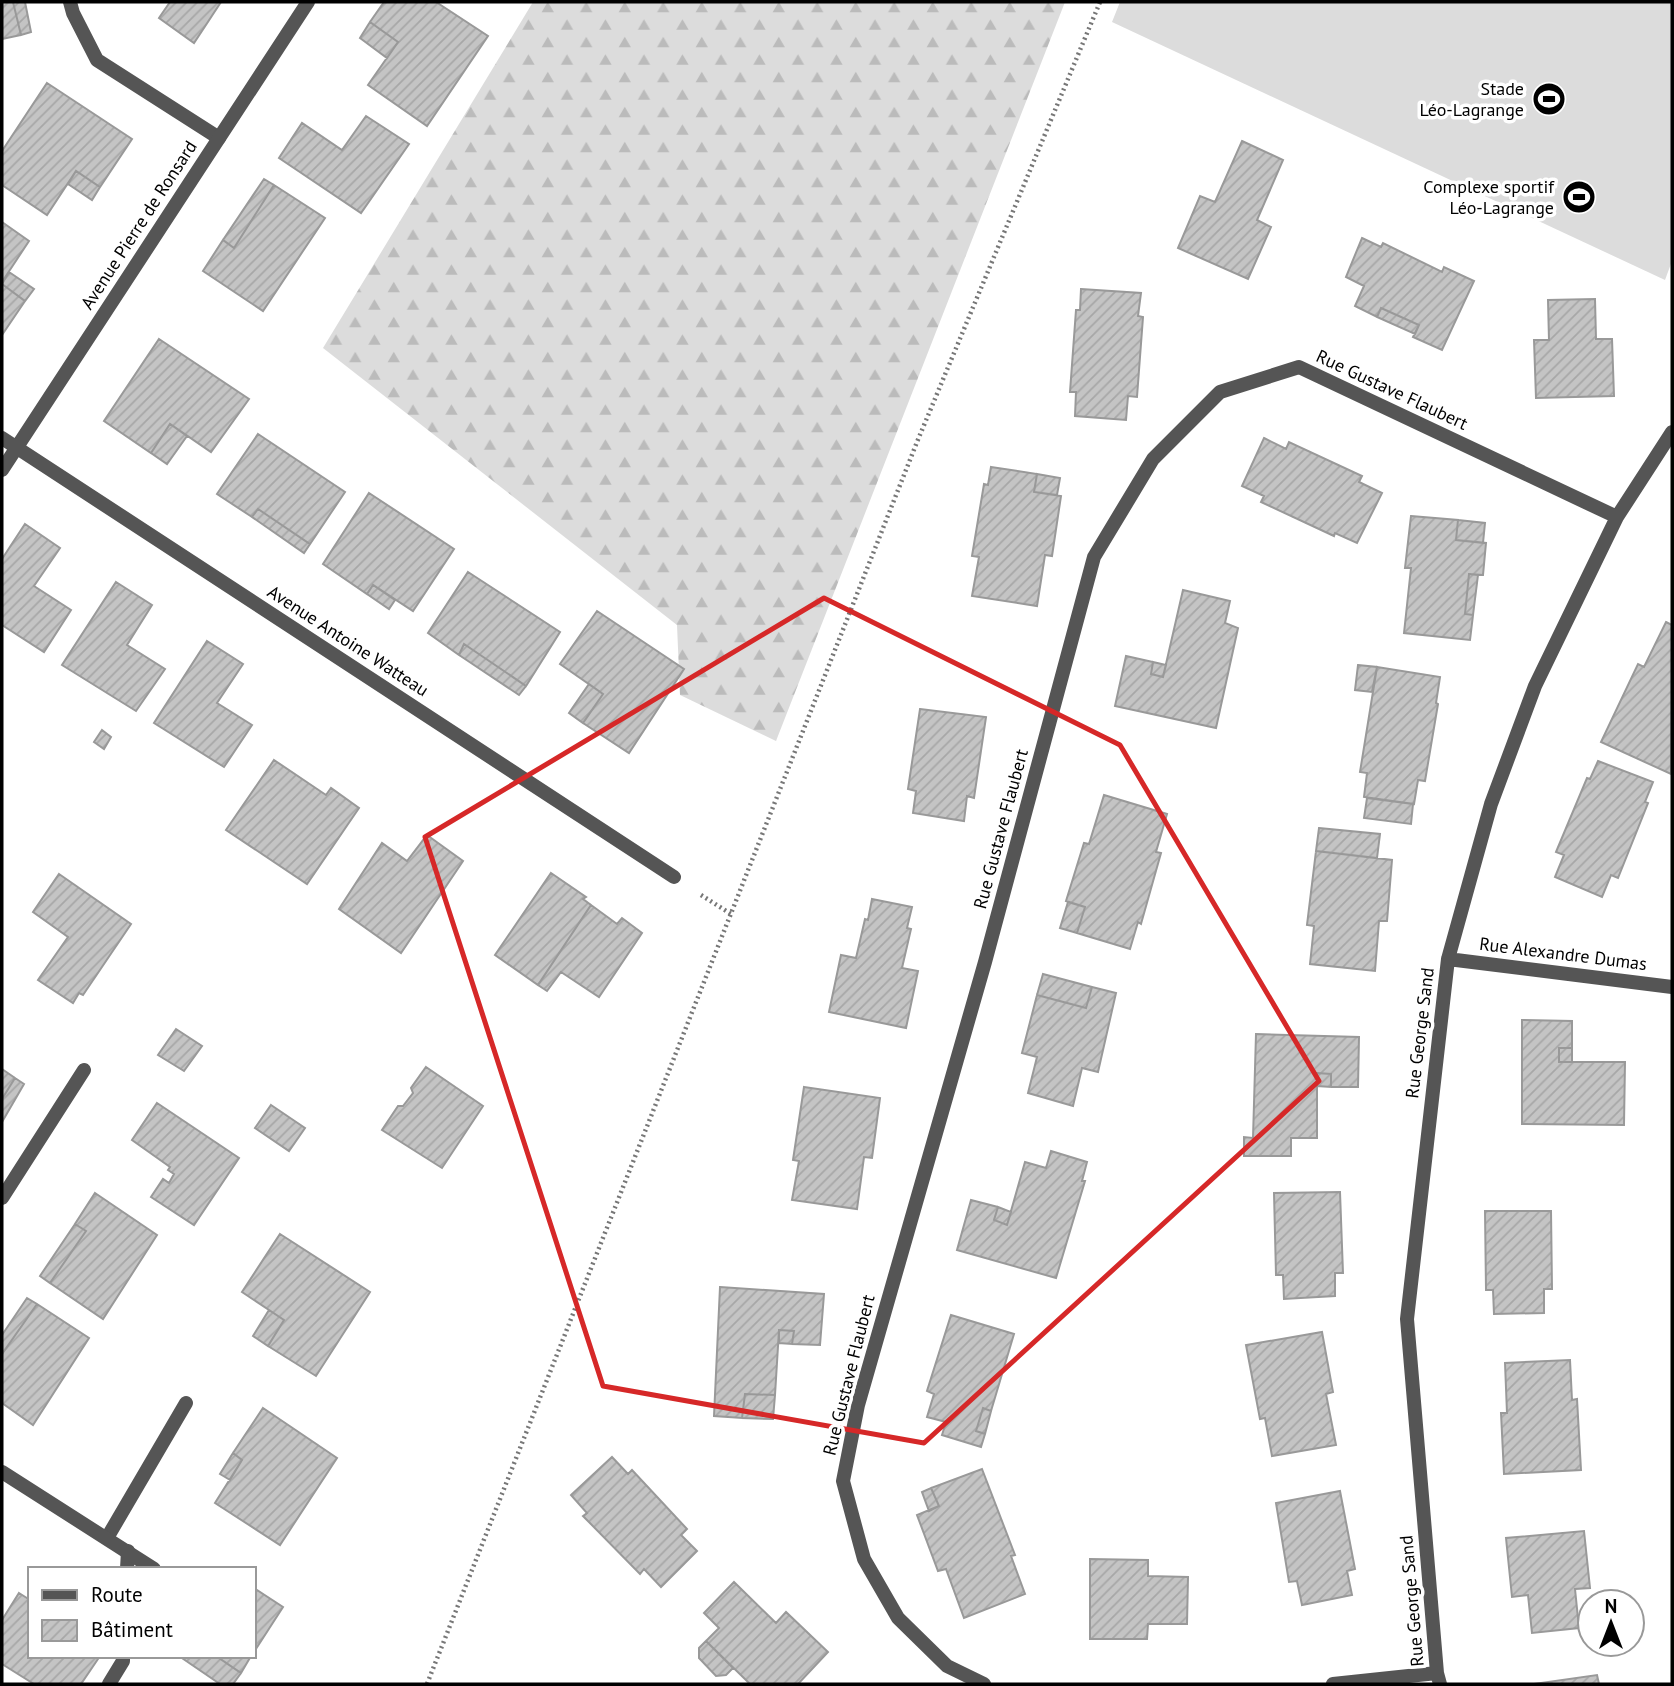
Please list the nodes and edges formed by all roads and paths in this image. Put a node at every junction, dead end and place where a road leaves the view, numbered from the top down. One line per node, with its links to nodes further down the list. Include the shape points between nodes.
1 (70, 2): 4 (street, via 97,60)
2 (308, 2): 4 (street, Avenue Pierre de Ronsard)
3 (1100, 2): 24 (path, via 917,442)
4 (219, 138): 7 (street, Avenue Pierre de Ronsard)
5 (1672, 432): 9 (street, Rue George Sand)
6 (2, 438): 7 (street, Avenue Antoine Watteau)
7 (17, 448): 8 (street, Avenue Pierre de Ronsard); 10 (street, Avenue Antoine Watteau)
8 (2, 470)
9 (1617, 517): 11 (street, Rue George Sand, via 1535,686 1491,804); 25 (street, Rue Gustave Flaubert, via 1299,367 1220,392 1153,459 1094,557 858,1405 843,1481 864,1559 898,1618 947,1666)
10 (674, 877)
11 (1448, 959): 12 (street, Rue Alexandre Dumas); 22 (street, Rue George Sand, via 1406,1318)
12 (1672, 987)
13 (85, 1070): 14 (street)
14 (2, 1198)
15 (186, 1403): 17 (street)
16 (2, 1472): 17 (street)
17 (107, 1538): 18 (street)
18 (128, 1551): 19 (street); 20 (street)
19 (127, 1567)
20 (151, 1567)
21 (123, 1658): 23 (street)
22 (1439, 1679): 26 (street)
23 (109, 1684)
24 (427, 1684)
25 (984, 1684)
26 (1333, 1684)

